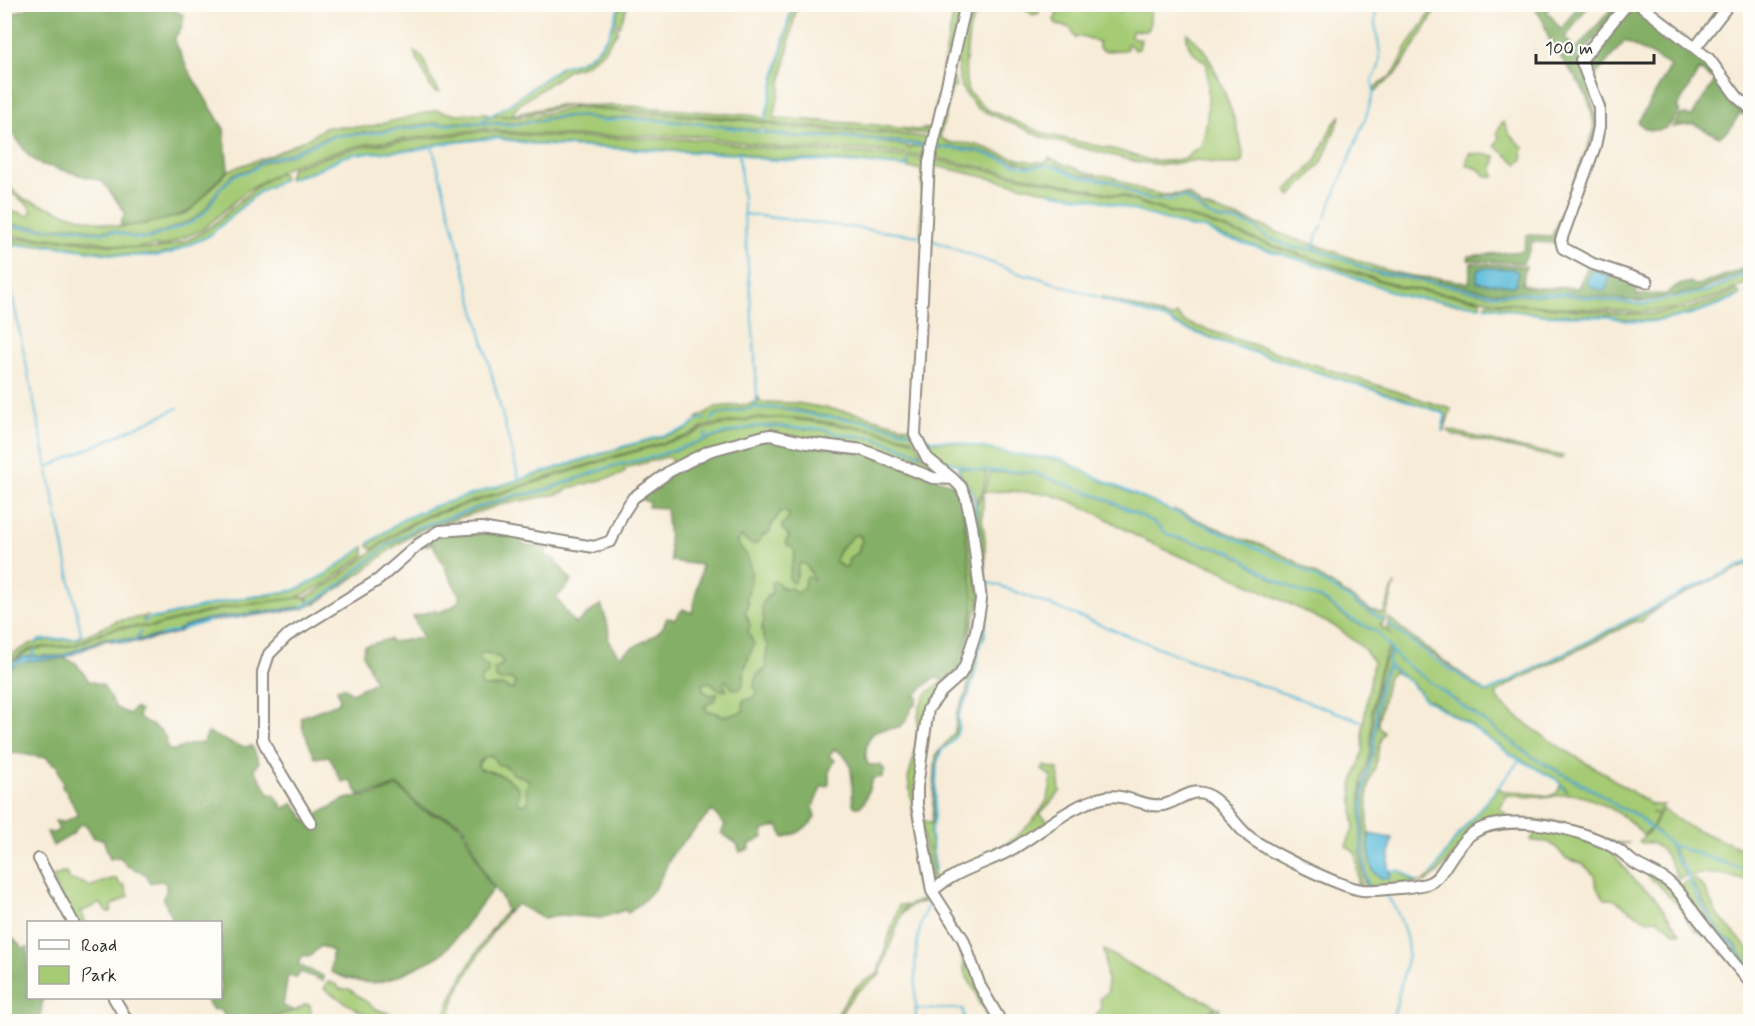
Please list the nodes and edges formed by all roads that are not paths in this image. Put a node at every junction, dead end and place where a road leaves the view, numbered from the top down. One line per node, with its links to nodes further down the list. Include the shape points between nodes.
1 (966, 4): 8 (street, via 932,148 915,435 927,458)
2 (1628, 4): 7 (street, via 1581,60 1599,107 1599,127 1561,240 1563,248 1593,264)
3 (1639, 4): 5 (street)
4 (1729, 4): 5 (street)
5 (1695, 48): 6 (street)
6 (1750, 108)
7 (1647, 282)
8 (953, 479): 9 (street, via 933,478 863,450 771,435 710,451 670,471 633,498 611,541 594,547 481,528 450,529 431,535 378,580 287,636 265,662 263,740); 11 (street, via 961,487 970,510 981,600 965,666 933,700 925,719 917,805)
9 (311, 823)
10 (39, 859): 12 (street)
11 (932, 891): 13 (street, via 953,876 1011,850 1072,809 1108,796 1158,805 1196,792 1205,793 1257,843 1365,891 1432,882 1471,834 1507,823 1534,823 1591,837 1672,885); 16 (street, via 963,939 980,986)
12 (72, 921)
13 (1750, 982)
14 (115, 999): 15 (street)
15 (128, 1022)
16 (1001, 1022)

